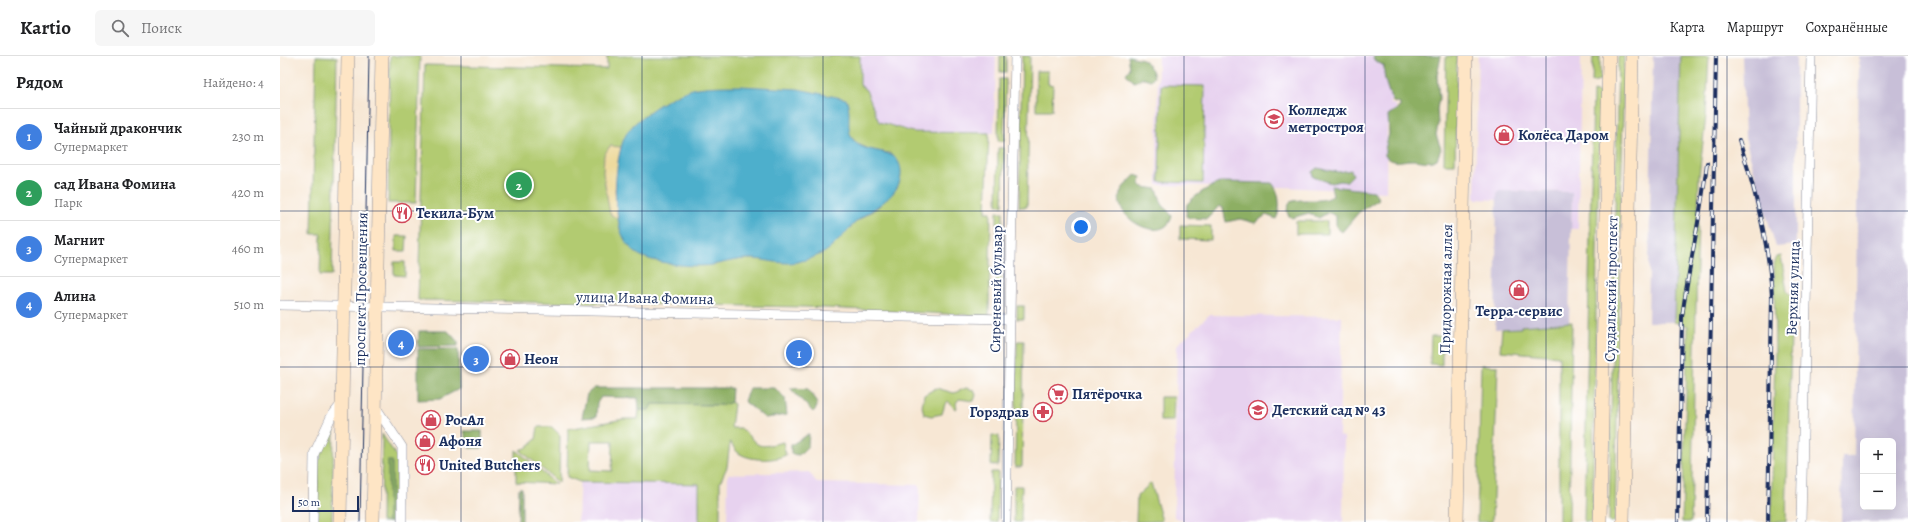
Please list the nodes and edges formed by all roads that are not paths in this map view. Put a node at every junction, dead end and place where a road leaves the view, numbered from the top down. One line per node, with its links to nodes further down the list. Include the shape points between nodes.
1 (348, 56): 9 (main road, проспект Просвещения)
2 (382, 56): 10 (main road, проспект Просвещения)
3 (1015, 56): 11 (street, Сиреневый бульвар)
4 (1466, 56): 19 (main road, Придорожная аллея)
5 (1609, 56): 20 (main road, Суздальский проспект)
6 (1632, 56): 21 (main road, Суздальский проспект)
7 (1811, 56): 22 (street, Верхняя улица)
8 (280, 305): 9 (street, улица Ивана Фомина)
9 (344, 306): 10 (street, улица Ивана Фомина); 12 (main road, проспект Просвещения)
10 (377, 307): 11 (street, улица Ивана Фомина); 13 (main road, проспект Просвещения)
11 (1010, 319): 18 (street, Сиреневый бульвар)
12 (342, 403): 14 (street, via 330,417 314,454); 15 (main road, проспект Просвещения)
13 (375, 406): 16 (main road, проспект Просвещения); 17 (street, via 402,447)
14 (313, 522)
15 (340, 522)
16 (373, 522)
17 (402, 522)
18 (1006, 522)
19 (1457, 522)
20 (1600, 522)
21 (1623, 522)
22 (1801, 522)

